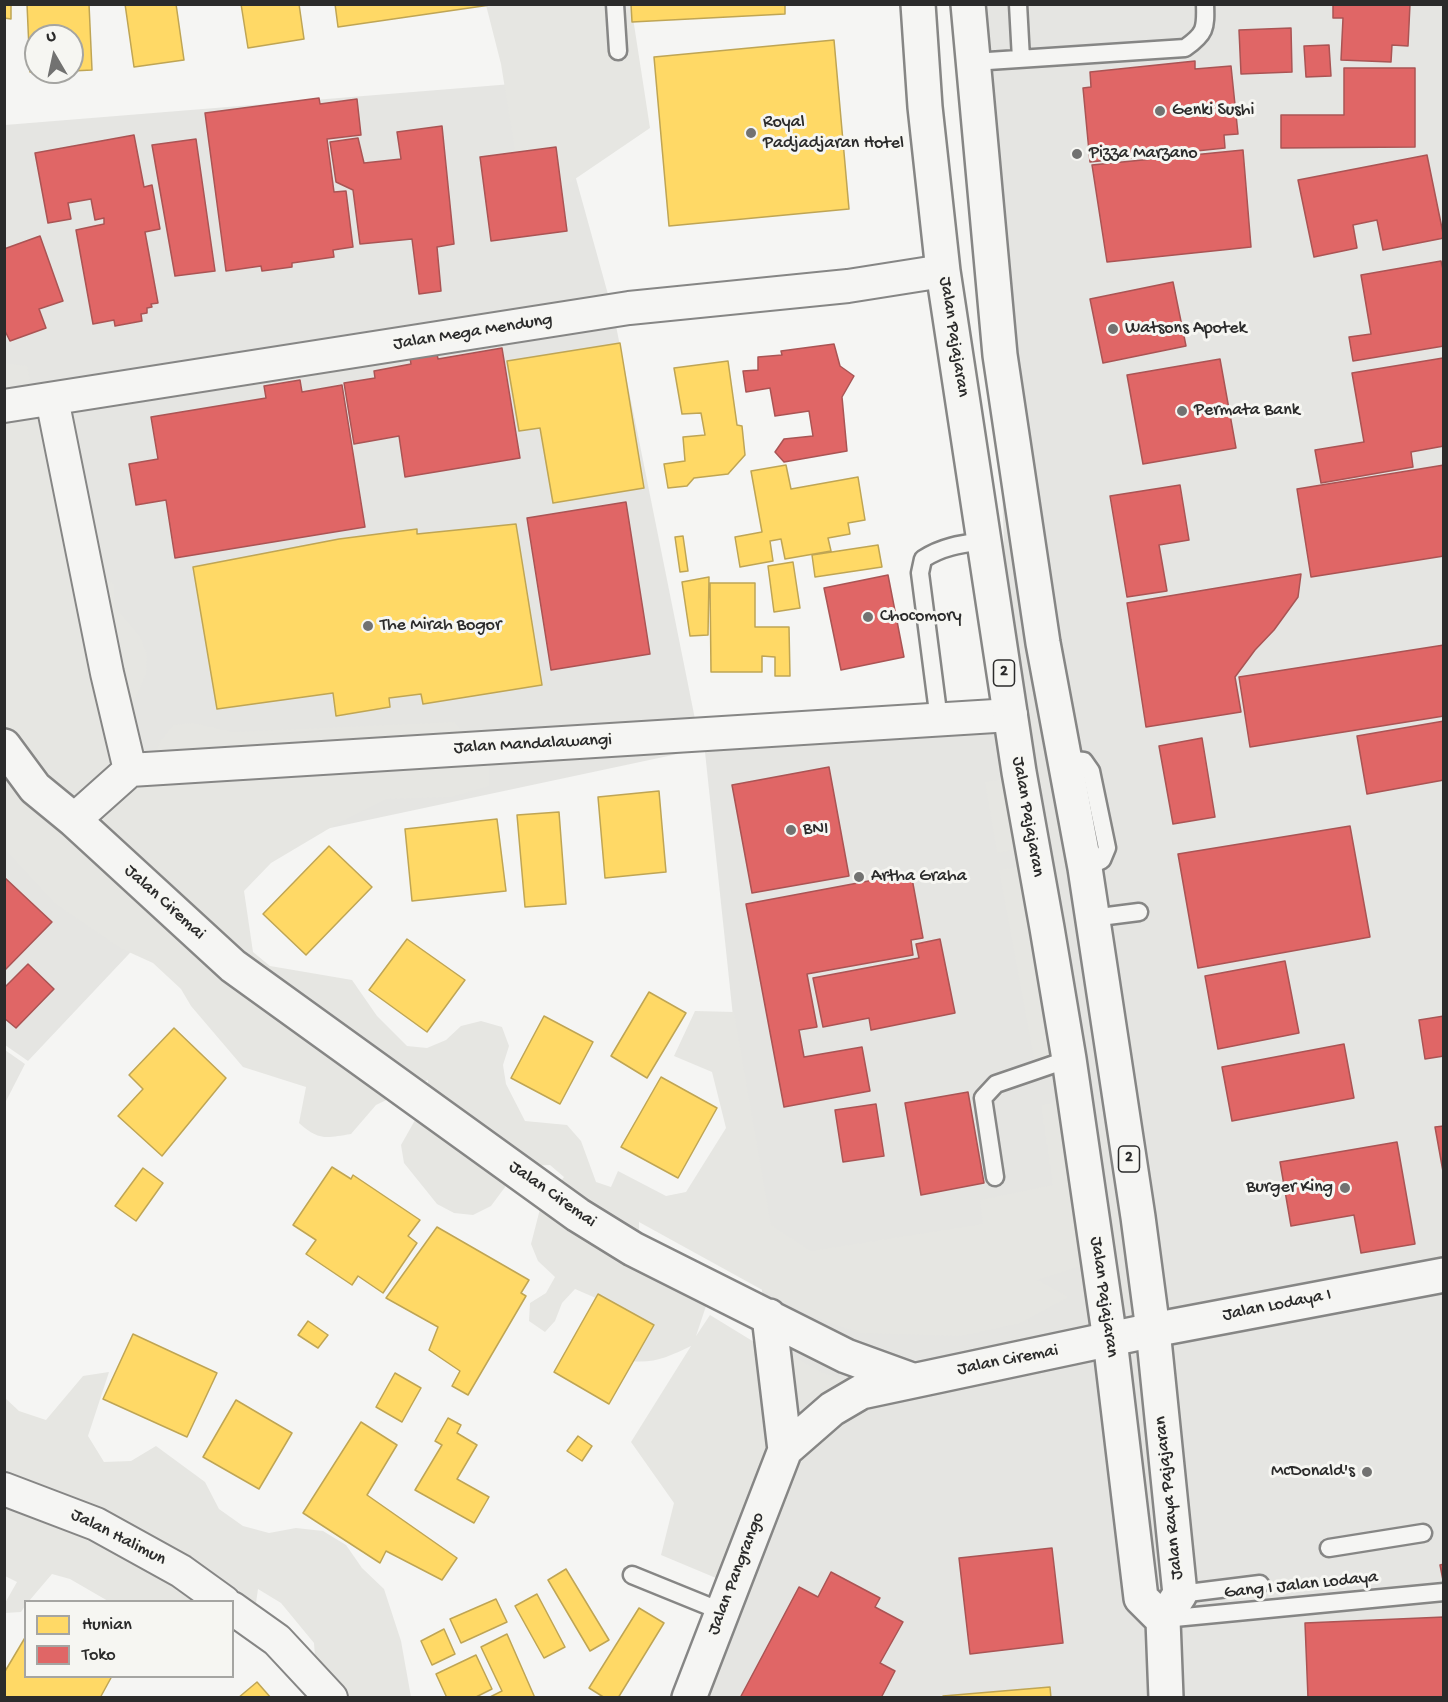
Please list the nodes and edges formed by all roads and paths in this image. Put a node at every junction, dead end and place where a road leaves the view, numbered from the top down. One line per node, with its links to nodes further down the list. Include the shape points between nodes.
1 (615, 4): 6 (lane)
2 (918, 4): 9 (main road, Jalan Pajajaran / 2)
3 (968, 4): 8 (main road, 2)
4 (1018, 4): 7 (lane)
5 (1205, 4): 7 (lane, via 1201,37 1185,48)
6 (618, 51)
7 (1021, 59): 8 (lane)
8 (973, 62): 19 (main road, 2, via 1000,355 1042,643)
9 (943, 271): 10 (street, Jalan Mega Mendung, via 848,286 629,308); 12 (main road, Jalan Pajajaran / 2)
10 (52, 399): 11 (street, Jalan Mega Mendung); 16 (street)
11 (4, 406)
12 (984, 541): 13 (main road, Jalan Pajajaran / 2); 14 (lane, via 952,545 923,559 920,573)
13 (1011, 715): 14 (street, Jalan Mandalawangi); 20 (main road, Jalan Pajajaran / 2)
14 (939, 720): 16 (street, Jalan Mandalawangi)
15 (4, 746): 17 (main road, via 35,788)
16 (130, 770): 17 (street)
17 (74, 820): 23 (main road, Jalan Ciremai, via 234,966 578,1215 633,1249)
18 (1139, 912): 19 (lane)
19 (1092, 918): 24 (main road, 2)
20 (1069, 1059): 21 (lane, via 996,1084 983,1098); 25 (main road, Jalan Pajajaran / 2)
21 (995, 1177)
22 (1443, 1275): 24 (main road, Jalan Lodaya I)
23 (769, 1316): 26 (main road, Jalan Ciremai, via 846,1356); 27 (main road, Jalan Pangrango)
24 (1153, 1330): 25 (main road, Jalan Lodaya I); 35 (main road, Jalan Raya Pajajaran / 2)
25 (1110, 1340): 26 (main road, Jalan Ciremai); 35 (main road, Jalan Pajajaran / 2, via 1141,1598)
26 (912, 1380): 27 (main road, Jalan Pangrango, via 861,1392 832,1409)
27 (785, 1450): 37 (main road, Jalan Pangrango)
28 (4, 1489): 34 (street, Jalan Halimun, via 96,1524 181,1571)
29 (1423, 1533): 30 (lane)
30 (1329, 1548)
31 (632, 1575): 37 (lane)
32 (1260, 1584): 35 (lane)
33 (1443, 1592): 35 (lane, Gang I Jalan Lodaya)
34 (221, 1600)
35 (1172, 1607): 40 (main road, Jalan Raya Pajajaran / 2)
36 (234, 1609): 38 (street, via 277,1640)
37 (723, 1612): 39 (main road, Jalan Pangrango)
38 (331, 1698)
39 (689, 1698)
40 (1166, 1698)

